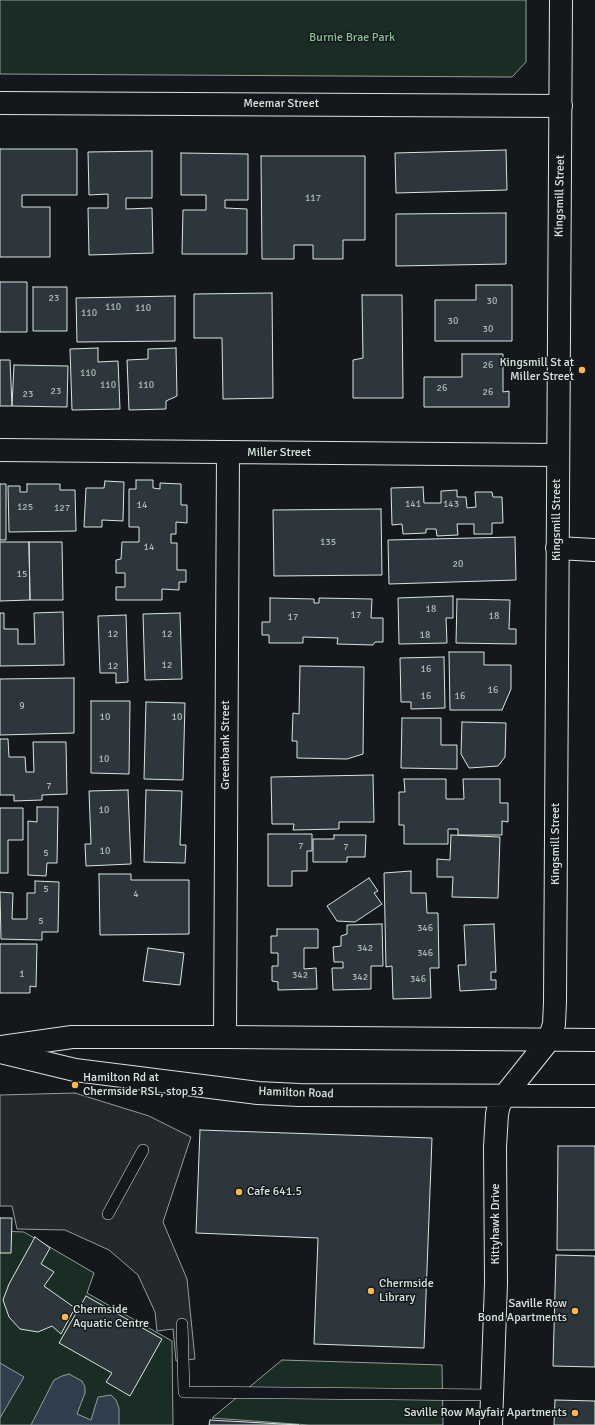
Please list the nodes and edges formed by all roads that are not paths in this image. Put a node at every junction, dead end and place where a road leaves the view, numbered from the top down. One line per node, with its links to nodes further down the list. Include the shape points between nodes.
1 (561, 0): 3 (street, Kingsmill Street)
2 (0, 103): 3 (street, Meemar Street)
3 (561, 106): 6 (street, Kingsmill Street)
4 (0, 450): 5 (street, Miller Street)
5 (228, 452): 6 (street, Miller Street); 9 (street, Greenbank Street)
6 (557, 455): 7 (street, Kingsmill Street)
7 (557, 548): 8 (street); 10 (street, Kingsmill Street, via 555,1012)
8 (595, 550)
9 (225, 1037): 10 (street); 12 (street, via 72,1037)
10 (549, 1040): 11 (street); 14 (street, Kittyhawk Drive)
11 (595, 1040)
12 (0, 1047)
13 (0, 1052): 14 (street, Hamilton Road, via 75,1070 258,1093)
14 (505, 1095): 15 (street, Hamilton Road); 19 (street, Kittyhawk Drive, via 499,1105 496,1126)
15 (595, 1096)
16 (143, 1150): 17 (lane)
17 (108, 1214)
18 (182, 1324): 19 (lane, via 184,1392)
19 (493, 1395): 20 (street, Kittyhawk Drive)
20 (491, 1425)

